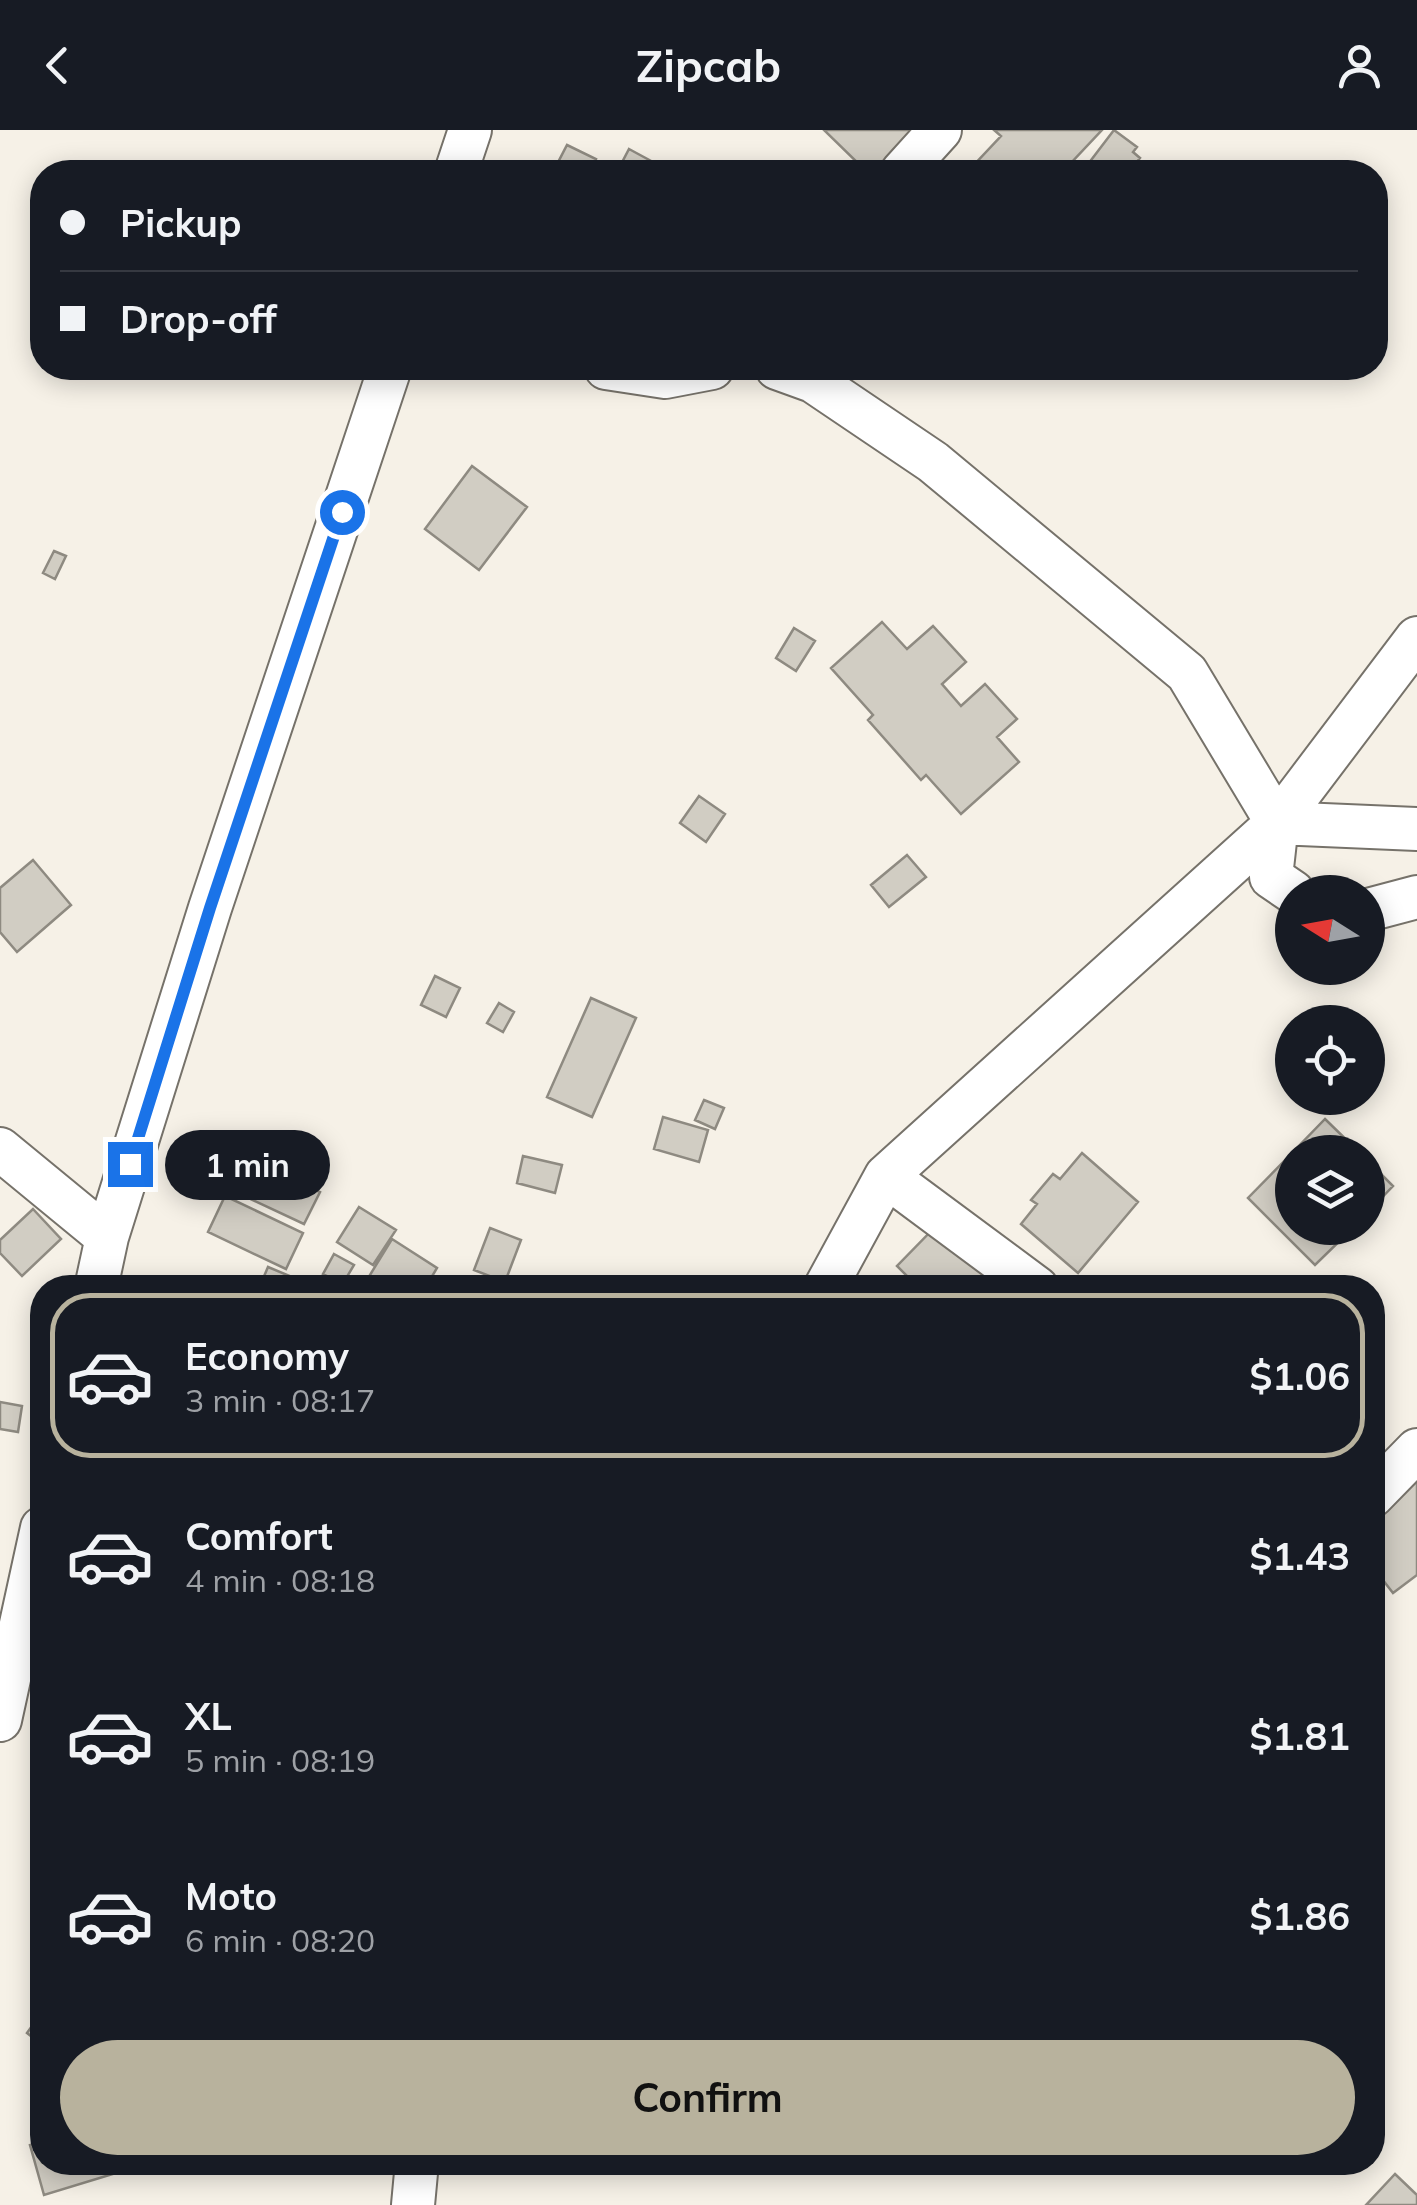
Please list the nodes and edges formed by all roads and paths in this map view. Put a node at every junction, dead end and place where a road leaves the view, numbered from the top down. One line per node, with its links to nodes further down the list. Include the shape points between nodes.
1 (470, 130): 3 (street)
2 (940, 130): 4 (street)
3 (460, 160)
4 (913, 160)
5 (386, 380): 15 (street)
6 (810, 380): 8 (street, via 933,462 1187,672)
7 (1417, 638): 8 (street)
8 (1277, 823): 9 (street); 10 (street); 14 (street)
9 (1417, 829)
10 (1275, 880)
11 (1417, 897): 12 (street)
12 (1385, 905)
13 (0, 1149): 15 (street)
14 (886, 1176): 17 (street); 18 (street)
15 (107, 1237): 16 (street)
16 (99, 1275)
17 (832, 1275)
18 (1019, 1275)
19 (1417, 1450): 20 (street)
20 (1385, 1483)
21 (30, 1583): 22 (street)
22 (0, 1720)
23 (416, 2175): 24 (street)
24 (413, 2205)

